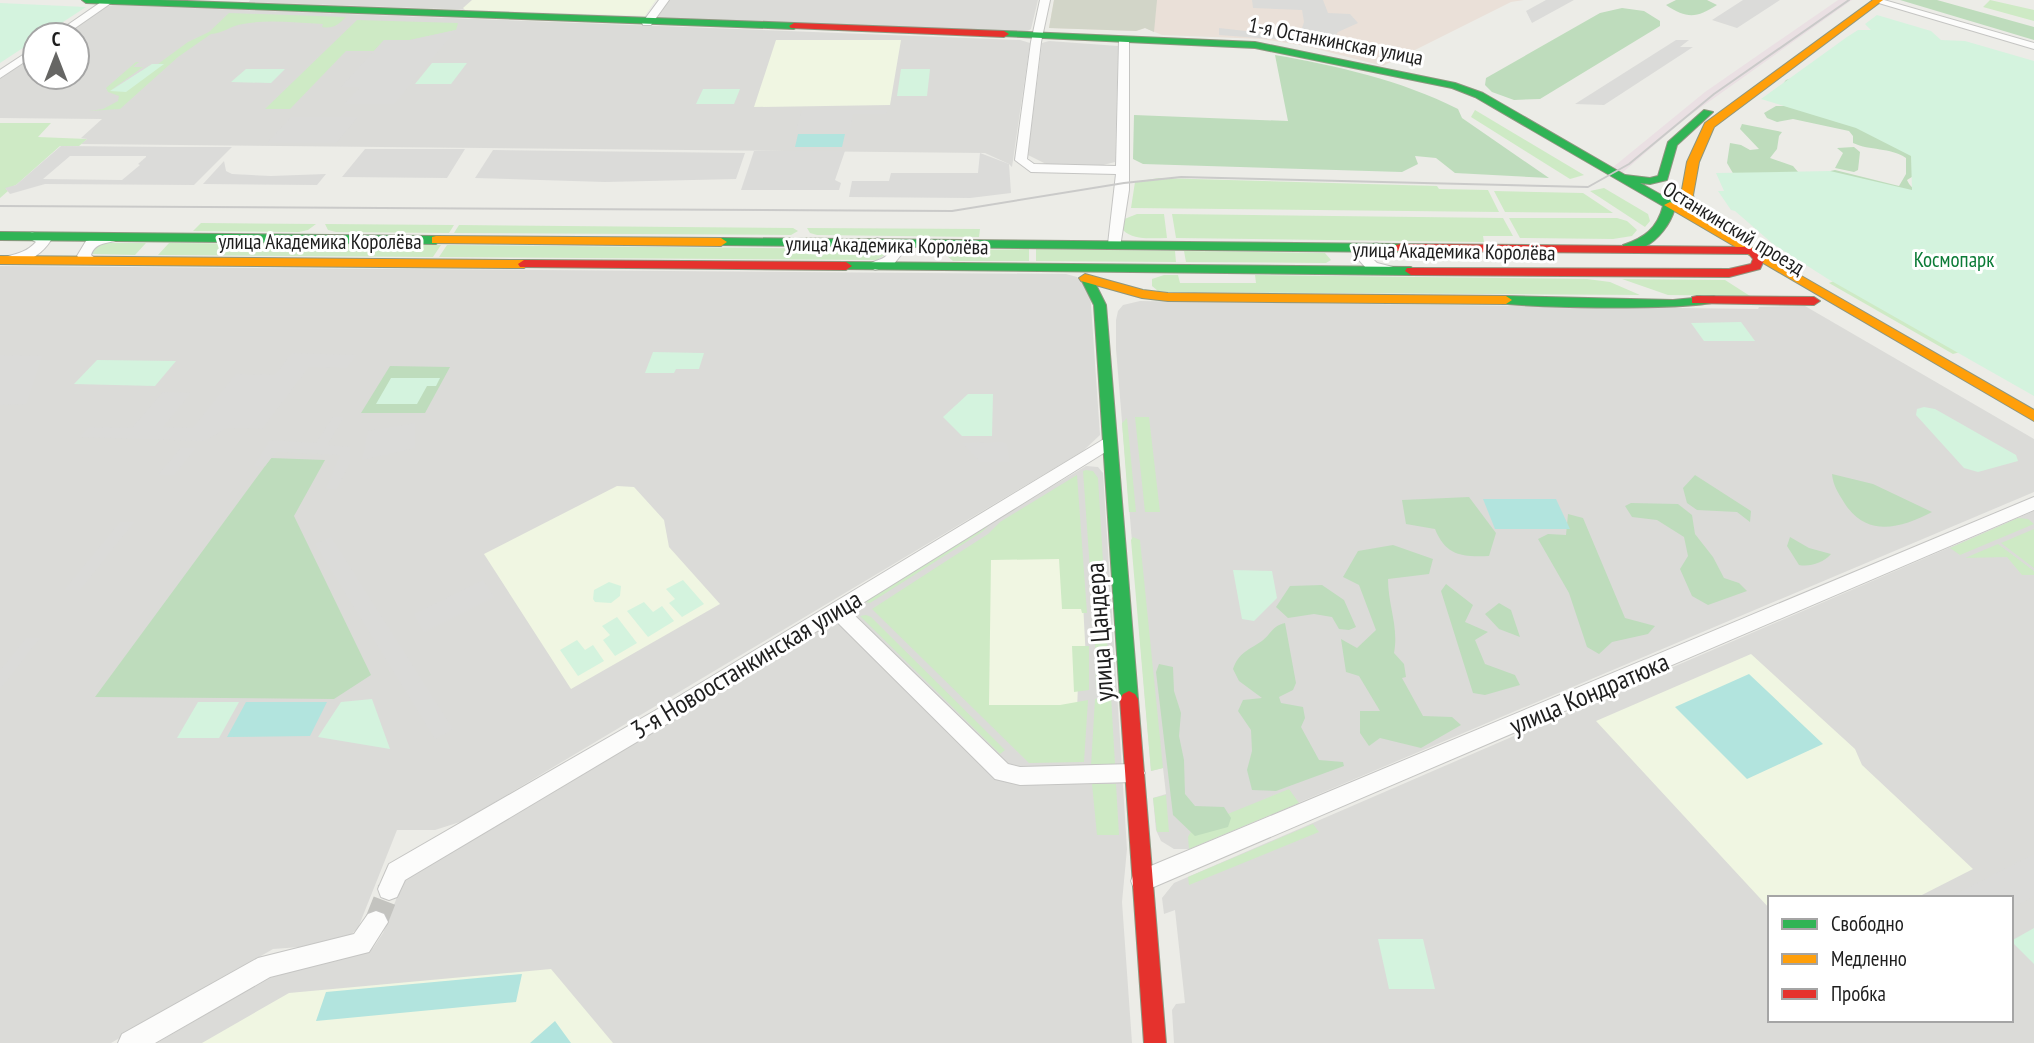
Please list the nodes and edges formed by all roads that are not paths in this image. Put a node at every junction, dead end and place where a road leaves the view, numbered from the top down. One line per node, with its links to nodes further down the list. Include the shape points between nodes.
1 (86, 0): 5 (street, 1-я Останкинская улица)
2 (664, 0): 8 (street)
3 (1045, 0): 9 (street)
4 (1873, 0): 11 (street); 16 (street, via 1714,107); 26 (street, via 1724,111 1703,132 1687,201 1696,216)
5 (109, 1): 6 (street, 1-я Останкинская улица); 7 (street)
6 (236, 3): 8 (street, 1-я Останкинская улица)
7 (79, 21)
8 (647, 23): 9 (street, 1-я Останкинская улица)
9 (1036, 37): 10 (street, 1-я Останкинская улица); 17 (street, via 1021,160 1031,168)
10 (1124, 40): 14 (street, 1-я Останкинская улица, via 1263,45); 17 (street)
11 (2034, 46)
12 (21, 60): 13 (street)
13 (0, 75)
14 (1406, 77): 15 (street, 1-я Останкинская улица, via 1449,84); 19 (street, Останкинский проезд, via 1467,97)
15 (1484, 97): 18 (street, Останкинский проезд)
16 (1684, 134): 18 (street, via 1670,147 1663,178); 19 (street)
17 (1122, 170): 25 (street, via 1124,192 1114,225)
18 (1620, 177): 19 (street, Останкинский проезд)
19 (1669, 210): 26 (street, Останкинский проезд); 29 (street, via 1663,225 1646,242)
20 (0, 236): 21 (street, улица Академика Королёва)
21 (32, 236): 22 (street, улица Академика Королёва); 31 (street, via 44,240 39,248)
22 (116, 237): 23 (street, улица Академика Королёва); 32 (street, via 87,247 84,256)
23 (877, 242): 24 (street, улица Академика Королёва); 33 (street, via 890,246 894,255)
24 (955, 243): 25 (street, улица Академика Королёва); 34 (street, via 942,246 937,254 941,262)
25 (1115, 244): 27 (street, улица Академика Королёва)
26 (1728, 244): 29 (street); 30 (street)
27 (1317, 247): 28 (street, улица Академика Королёва); 37 (street, via 1332,250 1339,258 1337,266)
28 (1377, 247): 29 (street, улица Академика Королёва); 38 (street, via 1366,250 1364,258)
29 (1615, 248)
30 (1755, 259): 39 (street, улица Академика Королёва, via 1737,272); 43 (street, Останкинский проезд); 45 (street, Останкинский проезд)
31 (4, 260): 32 (street, улица Академика Королёва)
32 (92, 261): 33 (street, улица Академика Королёва)
33 (875, 266): 34 (street, улица Академика Королёва)
34 (953, 267): 35 (street, улица Академика Королёва)
35 (1050, 268): 36 (street, улица Академика Королёва); 40 (street)
36 (1178, 270): 37 (street, улица Академика Королёва); 41 (street, via 1148,275)
37 (1325, 271): 38 (street, улица Академика Королёва)
38 (1392, 271): 39 (street, улица Академика Королёва)
39 (1595, 273): 42 (street, via 1662,297)
40 (1087, 279): 41 (street); 44 (street)
41 (1125, 289): 42 (street, via 1168,297 1673,304); 44 (street)
42 (1714, 300): 43 (street)
43 (1814, 300): 46 (street, Останкинский проезд)
44 (1100, 305): 47 (street, улица Цандера)
45 (2034, 416)
46 (2034, 430)
47 (1109, 442): 49 (street, 3-я Новоостанкинская улица); 50 (street, улица Цандера)
48 (2034, 503): 51 (street, улица Кондратюка)
49 (836, 609): 50 (street, via 1002,772 1020,776); 52 (street, 3-я Новоостанкинская улица, via 397,872)
50 (1134, 773): 51 (street, улица Цандера)
51 (1142, 881): 55 (street, улица Цандера)
52 (390, 886)
53 (376, 922): 54 (street, via 361,944 266,967)
54 (131, 1043)
55 (1155, 1043)

